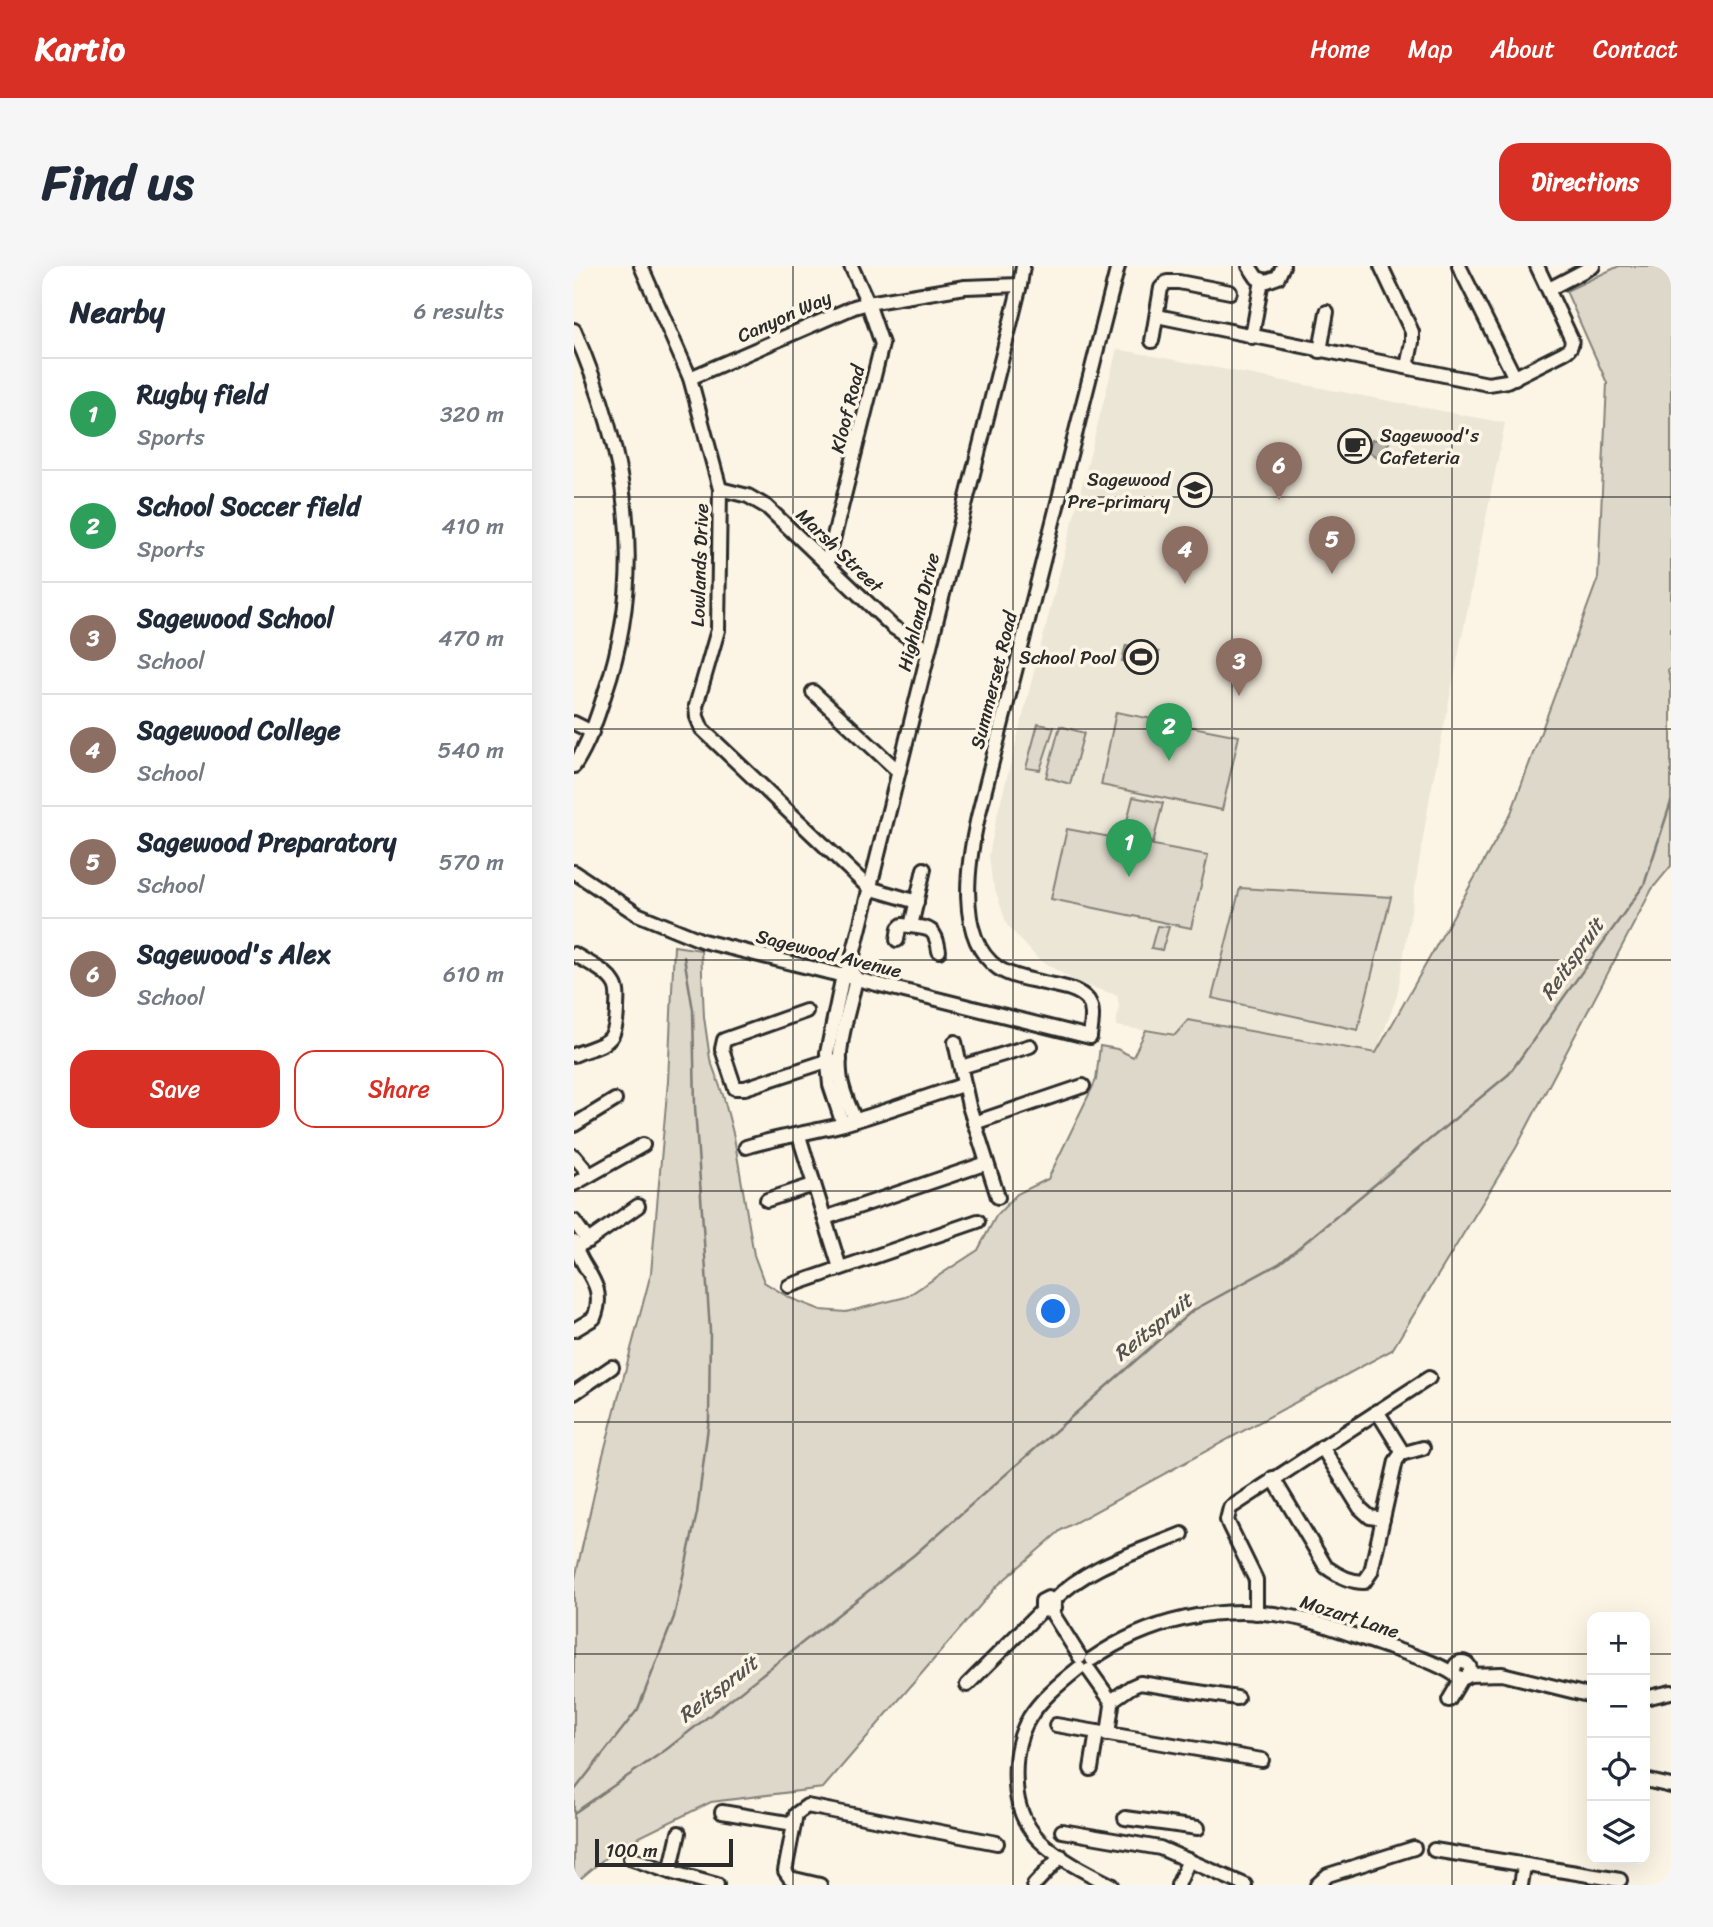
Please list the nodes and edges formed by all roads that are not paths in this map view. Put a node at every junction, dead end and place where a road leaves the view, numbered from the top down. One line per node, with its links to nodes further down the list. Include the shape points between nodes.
1 (641, 266): 24 (street, Lowlands Drive)
2 (851, 266): 15 (street, Kloof Road)
3 (1023, 266): 12 (street, Highland Drive)
4 (1118, 266): 43 (street, Summerset Road, via 978,817 970,872 972,928 988,960 1012,975 1082,994 1091,1007)
5 (1250, 266): 11 (street)
6 (1283, 266): 11 (street, via 1278,277)
7 (1381, 266): 22 (street, via 1412,332)
8 (1459, 266): 23 (street)
9 (1536, 266): 13 (street)
10 (1593, 266): 13 (street)
11 (1262, 280): 19 (street)
12 (1020, 285): 15 (street, Canyon Way); 27 (street, Highland Drive)
13 (1549, 289): 23 (street, via 1572,344 1569,350)
14 (1230, 292): 17 (street, via 1167,282 1161,288)
15 (868, 303): 24 (street, Canyon Way); 26 (street, Kloof Road, via 882,344)
16 (1327, 312): 21 (street)
17 (1157, 316): 19 (street); 20 (street)
18 (574, 330): 30 (street, via 607,420 627,510 628,586 622,635)
19 (1252, 337): 21 (street)
20 (1152, 341)
21 (1320, 351): 22 (street)
22 (1407, 367): 23 (street, via 1488,384)
23 (1515, 377)
24 (690, 378): 25 (street, Lowlands Drive)
25 (720, 489): 26 (street, Marsh Street, via 759,501); 35 (street, Lowlands Drive, via 718,630 699,691 697,717 702,729)
26 (827, 564): 27 (street, Marsh Street, via 893,627)
27 (929, 650): 32 (street, Highland Drive)
28 (813, 692): 32 (street)
29 (574, 723): 30 (street)
30 (593, 732): 31 (street)
31 (574, 766)
32 (898, 771): 35 (street, Highland Drive)
33 (924, 869): 36 (street)
34 (574, 872): 41 (street, Sagewood Avenue, via 638,914 680,933 718,946)
35 (869, 888): 36 (street); 41 (street, Highland Drive)
36 (917, 902): 37 (street)
37 (911, 926): 38 (street, via 901,925); 39 (street, via 935,932)
38 (897, 940)
39 (939, 951)
40 (574, 954): 46 (street, via 613,980 618,994 614,1035)
41 (850, 974): 43 (street, Sagewood Avenue); 47 (street, Highland Drive, via 829,1037)
42 (806, 1011): 47 (street, via 724,1040 722,1049 734,1086 745,1088)
43 (1090, 1037)
44 (955, 1042): 48 (street)
45 (1030, 1046): 48 (street)
46 (574, 1055)
47 (833, 1061): 52 (street, Highland Drive)
48 (961, 1067): 49 (street)
49 (963, 1085): 52 (street); 53 (street)
50 (1083, 1086): 53 (street)
51 (615, 1100): 54 (street)
52 (849, 1122): 55 (street)
53 (974, 1122): 59 (street)
54 (574, 1125)
55 (799, 1136): 57 (street, via 785,1135); 62 (street)
56 (643, 1145): 60 (street)
57 (746, 1147)
58 (574, 1156): 60 (street)
59 (987, 1163): 63 (street); 66 (street)
60 (590, 1175): 61 (street)
61 (574, 1184)
62 (813, 1185): 64 (street); 66 (street)
63 (998, 1197)
64 (767, 1200)
65 (638, 1206): 69 (street)
66 (825, 1218): 70 (street)
67 (574, 1221): 69 (street)
68 (978, 1221): 70 (street)
69 (578, 1248): 72 (street, via 595,1280 597,1308 594,1318)
70 (840, 1268): 71 (street)
71 (789, 1286)
72 (574, 1330)
73 (612, 1367): 75 (street)
74 (1429, 1378): 76 (street)
75 (574, 1393)
76 (1377, 1411): 77 (street); 79 (street)
77 (1322, 1447): 80 (street); 81 (street, via 1360,1508 1370,1517)
78 (1423, 1448): 79 (street)
79 (1403, 1453): 81 (street, via 1396,1461)
80 (1273, 1478): 81 (street, via 1326,1567 1356,1582 1364,1582 1371,1572); 84 (street, via 1234,1503 1228,1513 1229,1525 1256,1580)
81 (1383, 1519)
82 (1182, 1534): 83 (street, via 1093,1571 1065,1588)
83 (1049, 1607): 85 (street); 87 (street)
84 (1256, 1614): 85 (street, Mozart Lane, via 1172,1620 1147,1628); 86 (street, Mozart Lane, via 1301,1619 1437,1664)
85 (1085, 1663): 93 (street); 111 (street, Mozart Lane, via 1028,1717 1015,1750 1016,1795 1023,1816 1038,1839)
86 (1465, 1667): 89 (street); 90 (street)
87 (967, 1685)
88 (1671, 1692): 91 (street)
89 (1587, 1695)
90 (1450, 1696)
91 (1650, 1697)
92 (1237, 1698): 93 (street, via 1140,1684)
93 (1111, 1700): 95 (street, via 1112,1711)
94 (1056, 1725): 95 (street)
95 (1103, 1733): 96 (street); 97 (street)
96 (1262, 1760)
97 (1091, 1769)
98 (1650, 1781): 99 (street)
99 (1671, 1786)
100 (722, 1812): 102 (street)
101 (1125, 1818): 103 (street)
102 (794, 1824): 107 (street, via 796,1814 807,1806); 118 (street, via 785,1871 790,1878)
103 (1165, 1825): 104 (street); 108 (street)
104 (1198, 1828)
105 (1062, 1831): 108 (street)
106 (679, 1833): 115 (street)
107 (997, 1843)
108 (1160, 1848): 113 (street)
109 (1413, 1848): 123 (street, via 1328,1875)
110 (1434, 1850): 114 (street)
111 (1061, 1856): 119 (street); 120 (street, Mozart Lane)
112 (630, 1858): 115 (street)
113 (1189, 1860): 121 (street); 122 (street)
114 (1524, 1866): 116 (street); 124 (street)
115 (670, 1872): 117 (street)
116 (1620, 1880)
117 (717, 1885)
118 (820, 1885)
119 (1034, 1885)
120 (1111, 1885)
121 (1178, 1885)
122 (1245, 1885)
123 (1317, 1885)
124 (1521, 1885)

